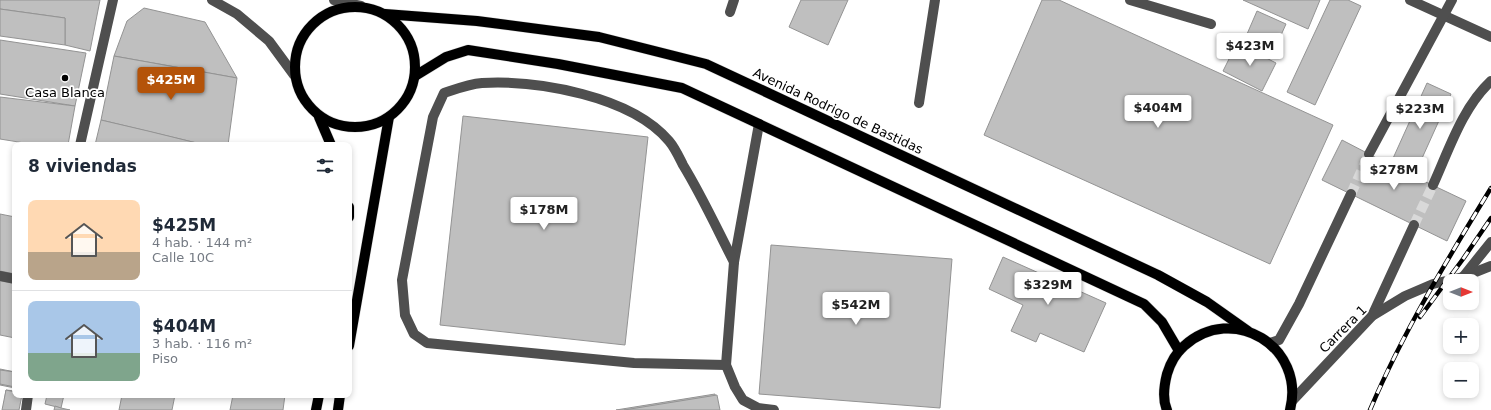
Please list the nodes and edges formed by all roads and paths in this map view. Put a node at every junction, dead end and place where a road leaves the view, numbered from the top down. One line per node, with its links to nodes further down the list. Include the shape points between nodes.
1 (113, 0): 22 (street)
2 (212, 0): 15 (street, via 237,14 269,41)
3 (334, 0): 9 (street)
4 (734, 0): 10 (street)
5 (935, 0): 18 (street)
6 (1130, 0): 13 (street)
7 (1410, 0): 12 (street)
8 (1452, 0): 12 (street)
9 (361, 6): 11 (main road); 15 (main road, via 334,9 311,24 297,48)
10 (730, 12)
11 (384, 14): 16 (main road, via 403,30 414,52); 38 (main road, Avenida Rodrigo de Bastidas, via 477,21 599,37 706,64 1158,275 1207,302)
12 (1445, 14): 14 (street); 24 (street)
13 (1211, 24)
14 (1491, 36)
15 (294, 75): 19 (main road, via 302,98)
16 (415, 76): 20 (main road, via 406,100); 21 (main road, via 446,57 468,50 682,88)
17 (1491, 82): 25 (street, via 1465,115)
18 (918, 103)
19 (319, 117): 20 (main road, via 342,127 366,127); 23 (main road)
20 (389, 117): 37 (main road)
21 (759, 124): 29 (street); 40 (main road, via 1144,304 1162,322)
22 (81, 142)
23 (330, 142)
24 (1369, 154)
25 (1433, 185)
26 (1351, 194): 39 (street, via 1299,304 1279,340)
27 (1414, 225): 36 (street)
28 (1491, 242): 31 (street)
29 (734, 262): 41 (street); 41 (street, via 696,185 669,141 648,122 594,97 529,84 481,83 444,93 433,117 402,280 405,315 414,334 427,343 634,363)
30 (1491, 266): 32 (street, Carrera 1)
31 (1465, 274)
32 (1471, 274)
33 (0, 276): 34 (street)
34 (12, 278)
35 (1443, 282): 36 (street, Carrera 1, via 1405,296)
36 (1372, 316): 45 (street, Carrera 1)
37 (352, 329)
38 (1248, 331): 39 (main road, Carrera 1); 40 (main road, Carrera 1, via 1229,328 1210,330 1193,338)
39 (1270, 343): 45 (main road, Carrera 1, via 1288,369 1292,385)
40 (1179, 351): 46 (main road, Carrera 1, via 1169,368 1164,387)
41 (726, 365): 50 (street, via 734,387 743,400 758,408)
42 (28, 398): 47 (street)
43 (318, 398): 48 (main road)
44 (340, 398): 49 (main road)
45 (1291, 406)
46 (1164, 409)
47 (26, 410)
48 (316, 410)
49 (338, 410)
50 (774, 410)

